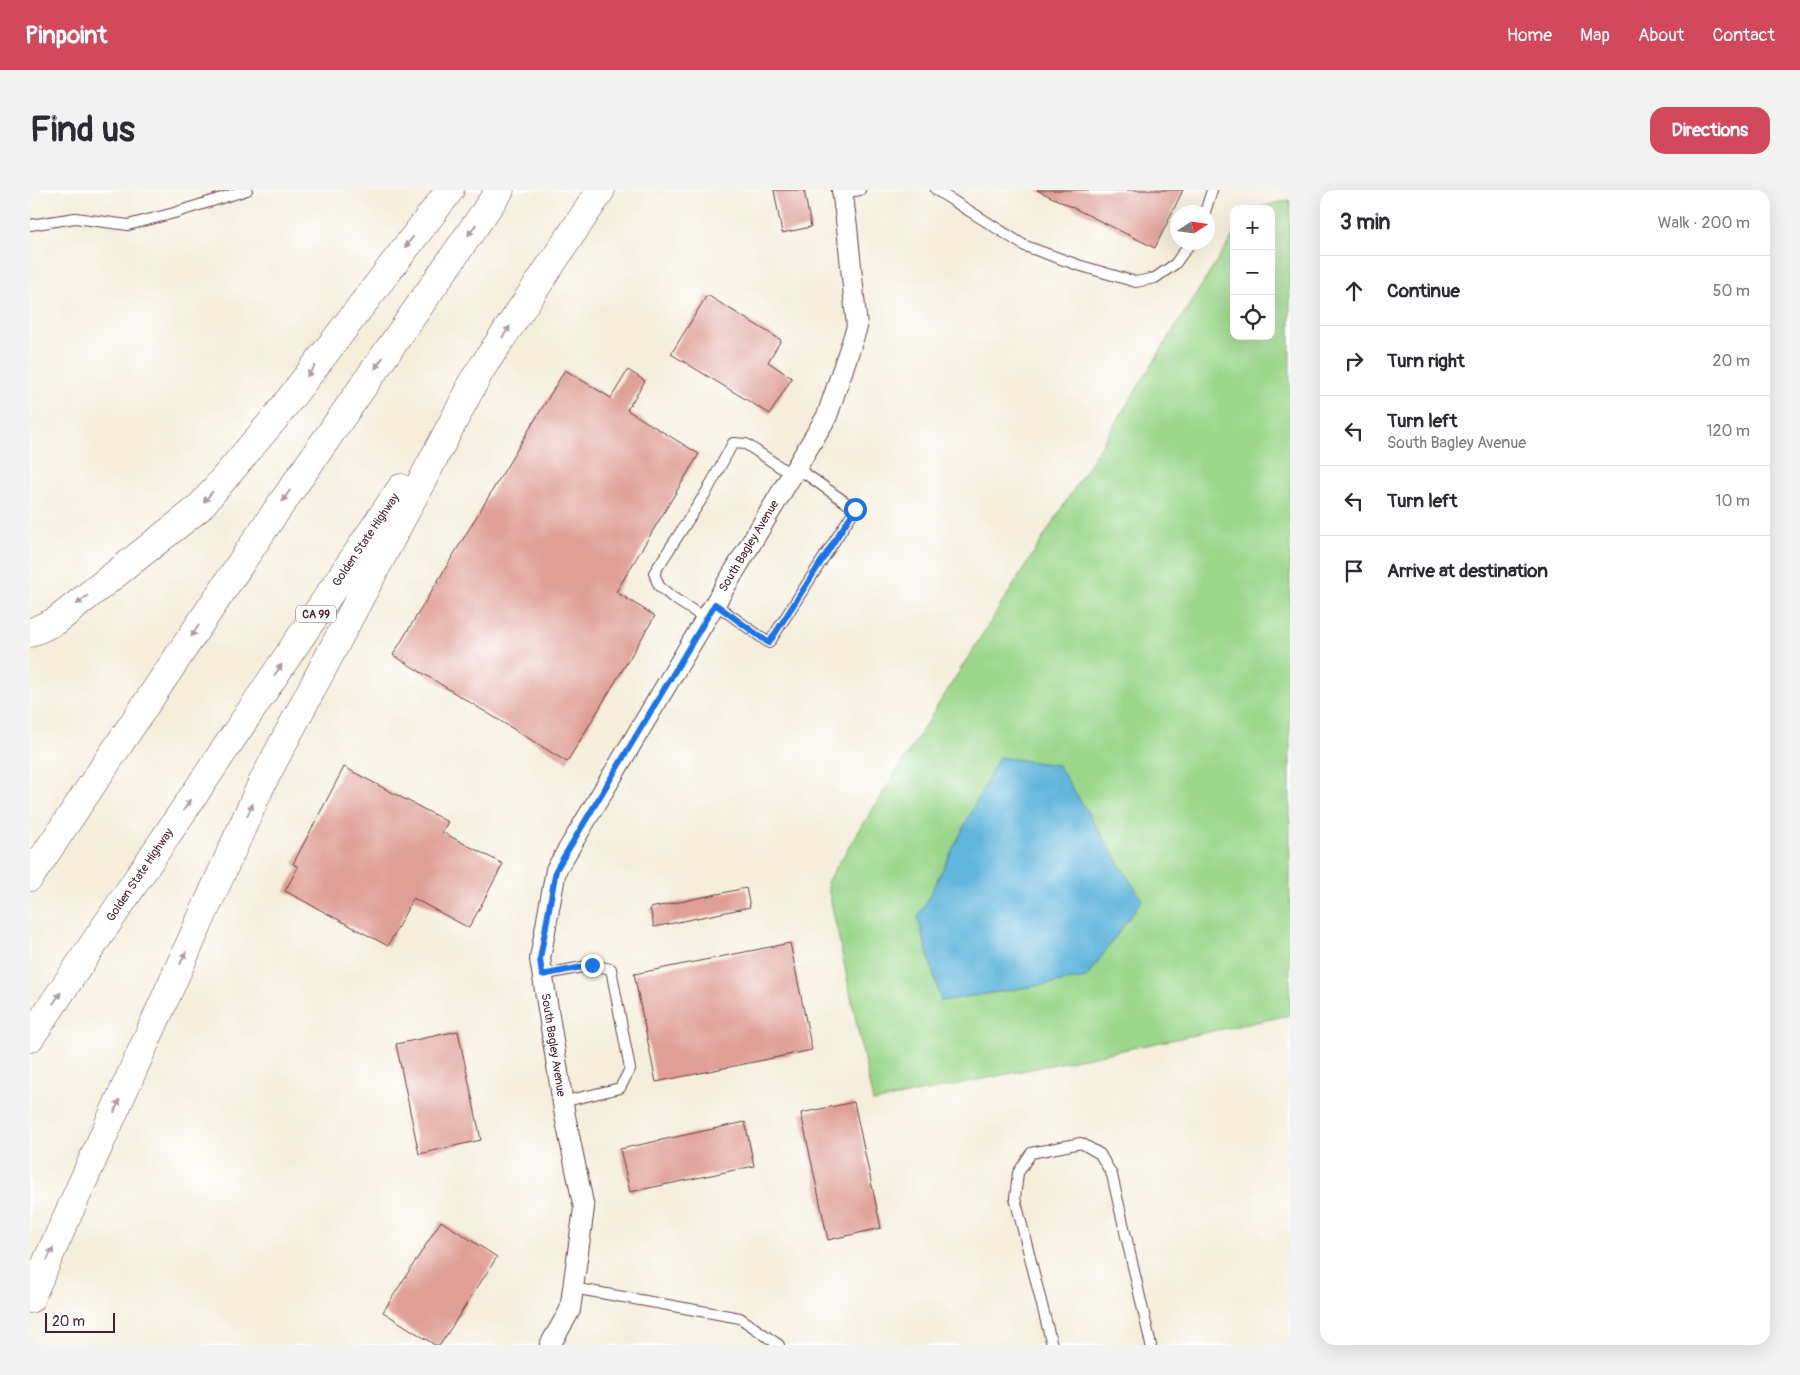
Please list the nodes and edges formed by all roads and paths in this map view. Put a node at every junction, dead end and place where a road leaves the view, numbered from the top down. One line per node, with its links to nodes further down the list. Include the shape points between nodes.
1 (247, 190): 9 (lane, via 128,224 75,218)
2 (450, 190): 14 (highway, one-way to 14, via 276,418 199,508 56,621)
3 (500, 190): 15 (highway, one-way to 15, via 263,530)
4 (601, 190): 11 (highway, Golden State Highway / CA 99, one-way to 4)
5 (936, 190): 10 (lane, via 1025,246 1136,282 1155,278 1176,264)
6 (1212, 190): 8 (lane)
7 (848, 191): 12 (street, South Bagley Avenue, via 847,227 857,327 827,416)
8 (1207, 205)
9 (30, 225)
10 (1186, 250)
11 (481, 368): 17 (highway, Golden State Highway / CA 99, one-way to 11); 20 (highway, one-way to 11, via 262,783)
12 (794, 471): 13 (street, South Bagley Avenue); 13 (lane, via 746,444 733,443 707,491 654,573 660,586 672,597); 13 (lane, via 855,509 769,643)
13 (710, 612): 16 (street, South Bagley Avenue, via 556,870 540,959)
14 (30, 633)
15 (30, 877)
16 (542, 975): 18 (street, South Bagley Avenue); 18 (lane, via 592,965 611,968 630,1069 620,1088)
17 (30, 1038)
18 (562, 1102): 19 (street, South Bagley Avenue, via 584,1208)
19 (573, 1288): 21 (street, South Bagley Avenue, via 570,1310); 22 (lane, via 740,1318)
20 (30, 1299)
21 (550, 1345)
22 (779, 1345)
23 (1052, 1345): 24 (lane, via 1015,1198 1018,1173 1032,1154 1081,1143 1100,1154 1112,1176)
24 (1151, 1345)

